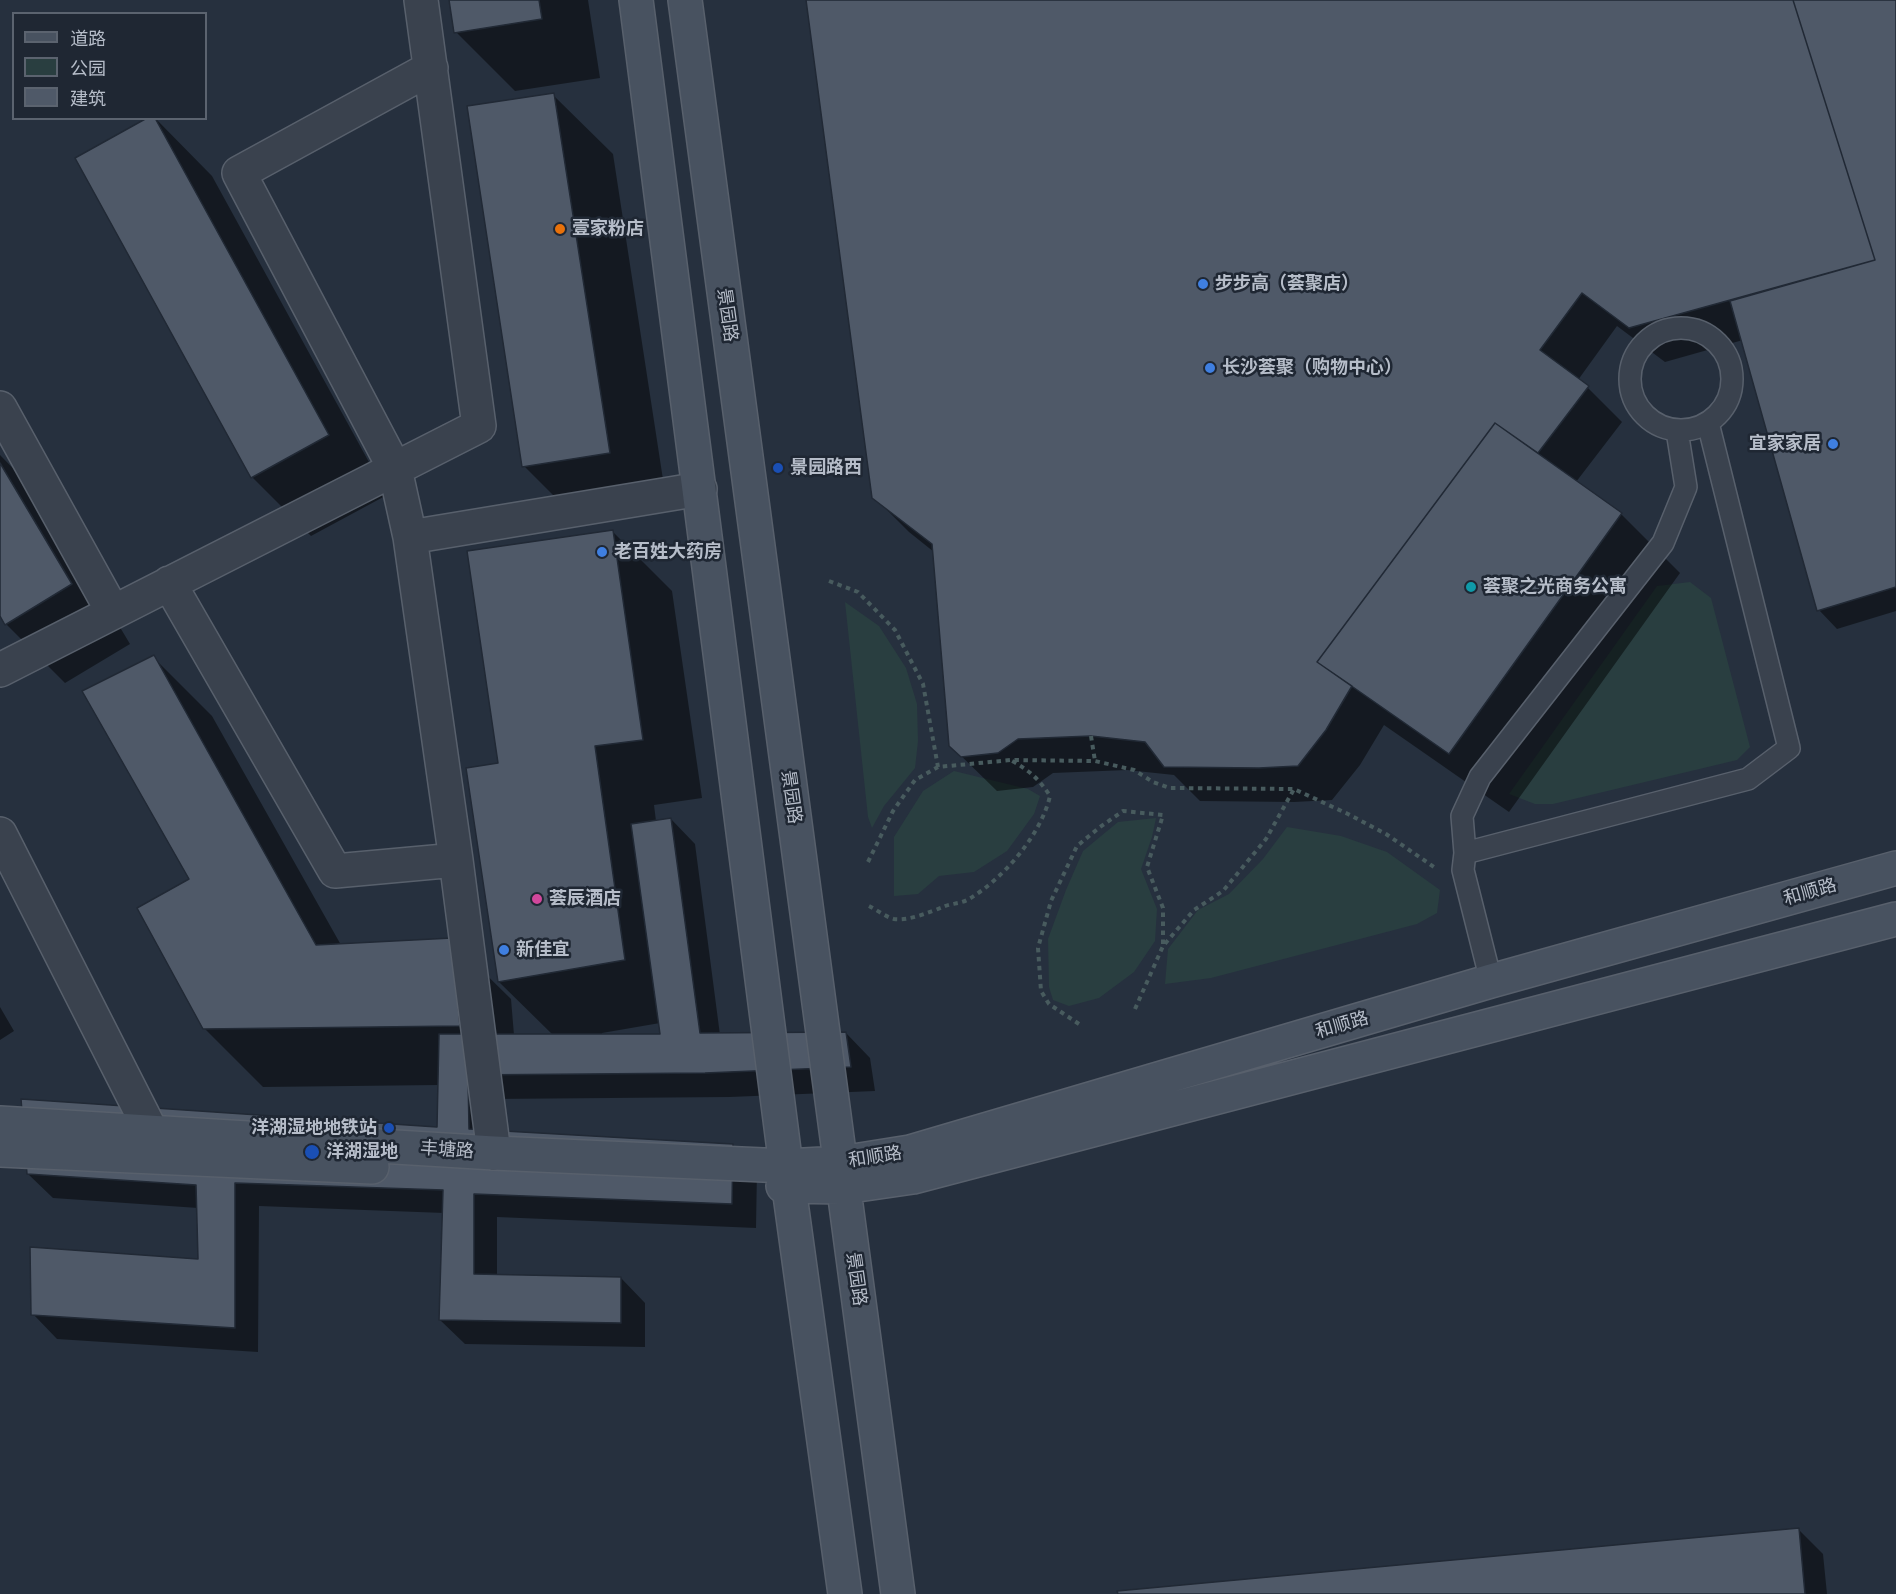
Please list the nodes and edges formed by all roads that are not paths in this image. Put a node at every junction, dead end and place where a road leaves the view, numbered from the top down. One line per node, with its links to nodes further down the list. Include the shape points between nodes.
1 (421, 0): 4 (street)
2 (636, 0): 9 (main road)
3 (685, 0): 24 (main road, 景园路)
4 (431, 68): 8 (street, via 480,426); 8 (street, via 239,173)
5 (0, 408): 12 (street)
6 (1708, 423): 7 (lane, via 1693,430); 7 (lane, via 1720,412 1732,382 1723,351 1698,331 1664,330 1637,352 1629,385 1645,416); 15 (lane, via 1790,748 1748,779)
7 (1677, 431): 15 (lane, via 1686,486 1663,543 1480,777 1462,816)
8 (395, 469): 10 (street); 11 (street)
9 (700, 489): 10 (street); 25 (main road)
10 (410, 537): 16 (street)
11 (168, 584): 12 (street); 16 (street, via 335,871)
12 (113, 612): 13 (street)
13 (0, 669)
14 (0, 834): 21 (street)
15 (1465, 853): 19 (lane, via 1463,870)
16 (456, 860): 23 (street)
17 (1896, 868): 19 (main road, 和顺路)
18 (1896, 919): 24 (main road, 和顺路, via 913,1177)
19 (1491, 981): 24 (main road, 和顺路)
20 (0, 1123): 21 (main road, 丰塘路)
21 (151, 1131): 23 (main road, 丰塘路)
22 (0, 1150): 25 (main road)
23 (494, 1153): 25 (main road, 丰塘路)
24 (842, 1175): 25 (main road, 和顺路); 27 (main road, 景园路)
25 (788, 1176): 26 (main road)
26 (845, 1594)
27 (898, 1594)

